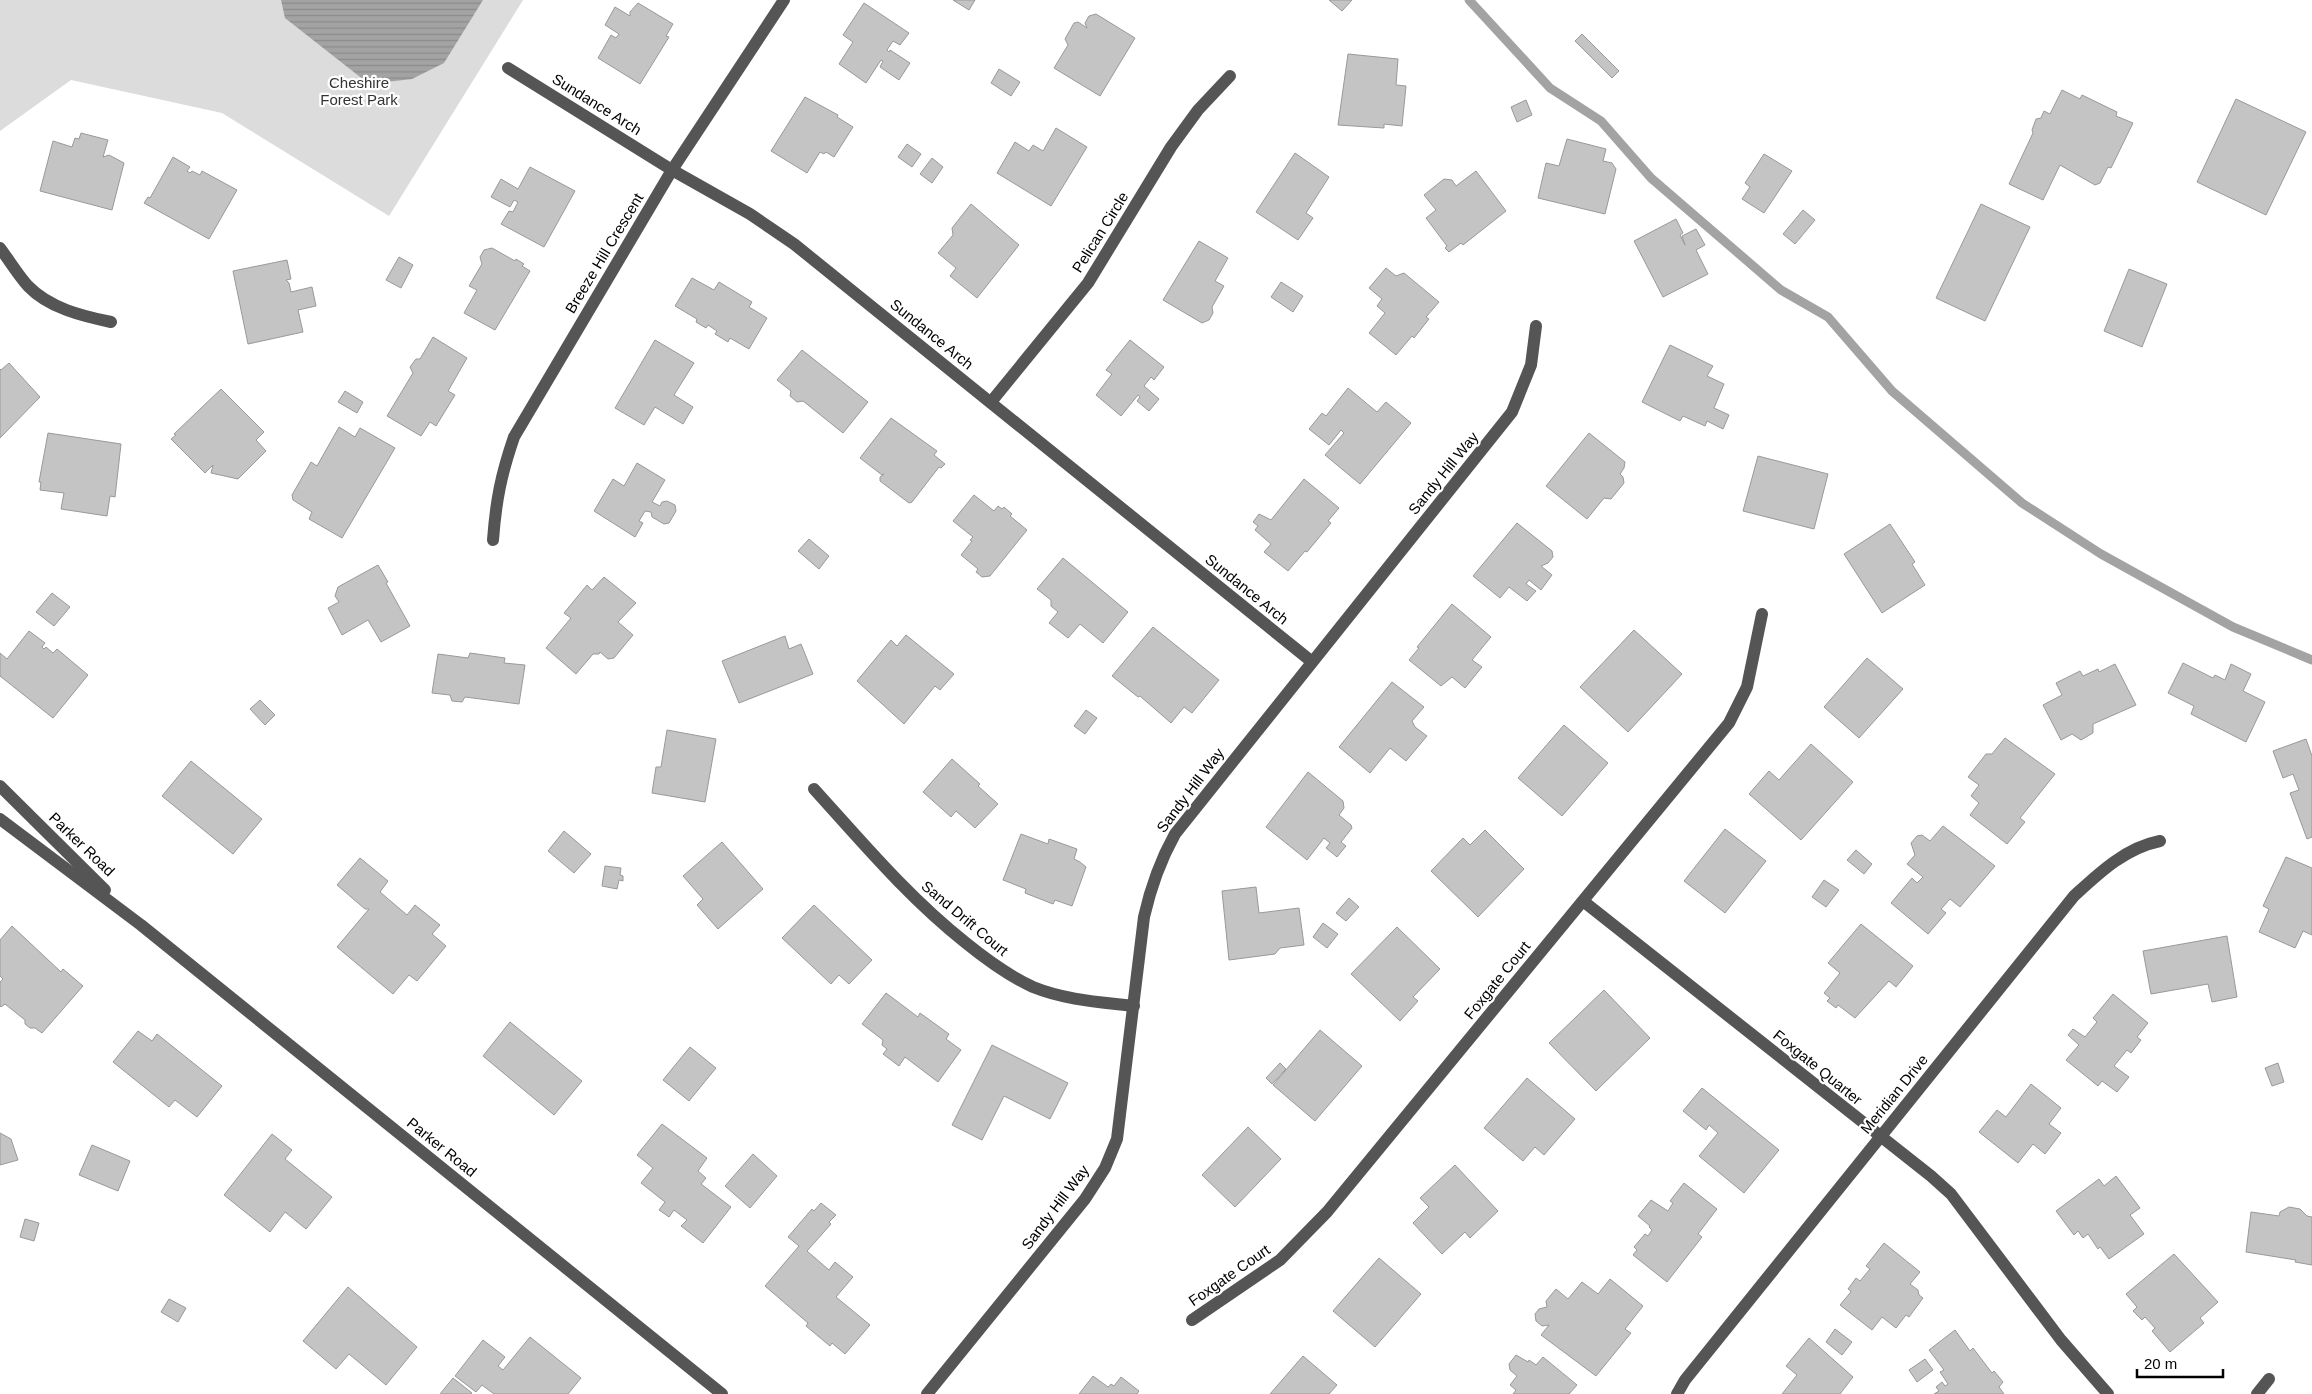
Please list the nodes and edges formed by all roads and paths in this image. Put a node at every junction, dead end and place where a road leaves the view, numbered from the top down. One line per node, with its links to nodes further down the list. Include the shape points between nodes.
1 (784, 0): 4 (street, Breeze Hill Crescent)
2 (508, 68): 4 (street, Sundance Arch)
3 (1230, 76): 8 (street, Pelican Circle, via 1198,110 1088,283)
4 (672, 170): 8 (street, Sundance Arch, via 750,214 794,244); 9 (street, Breeze Hill Crescent, via 514,438 497,496)
5 (0, 248): 6 (street, via 38,295 79,315)
6 (110, 322)
7 (1536, 326): 11 (street, Sandy Hill Way, via 1531,365 1512,412)
8 (991, 402): 11 (street, Sundance Arch)
9 (493, 540)
10 (1762, 614): 16 (street, Foxgate Court, via 1747,687 1729,723)
11 (1311, 662): 18 (street, Sandy Hill Way, via 1175,834 1160,861 1144,917)
12 (0, 786): 17 (street, Parker Road)
13 (814, 788): 18 (street, Sand Drift Court, via 897,881 992,964 1050,993)
14 (0, 819): 17 (street, Parker Road)
15 (2160, 841): 19 (street, Meridian Drive, via 2111,863 2074,896)
16 (1582, 901): 19 (street, Foxgate Quarter); 20 (street, Foxgate Court, via 1327,1212 1280,1260)
17 (141, 925): 22 (street, Parker Road)
18 (1134, 1006): 23 (street, Sandy Hill Way, via 1116,1139 1105,1168 1085,1198)
19 (1880, 1137): 24 (street, Meridian Drive); 25 (street, Foxgate Quarter, via 1950,1194 2061,1340)
20 (1192, 1320)
21 (2269, 1379): 26 (street)
22 (722, 1394)
23 (926, 1394)
24 (1678, 1394)
25 (2108, 1394)
26 (2256, 1394)

